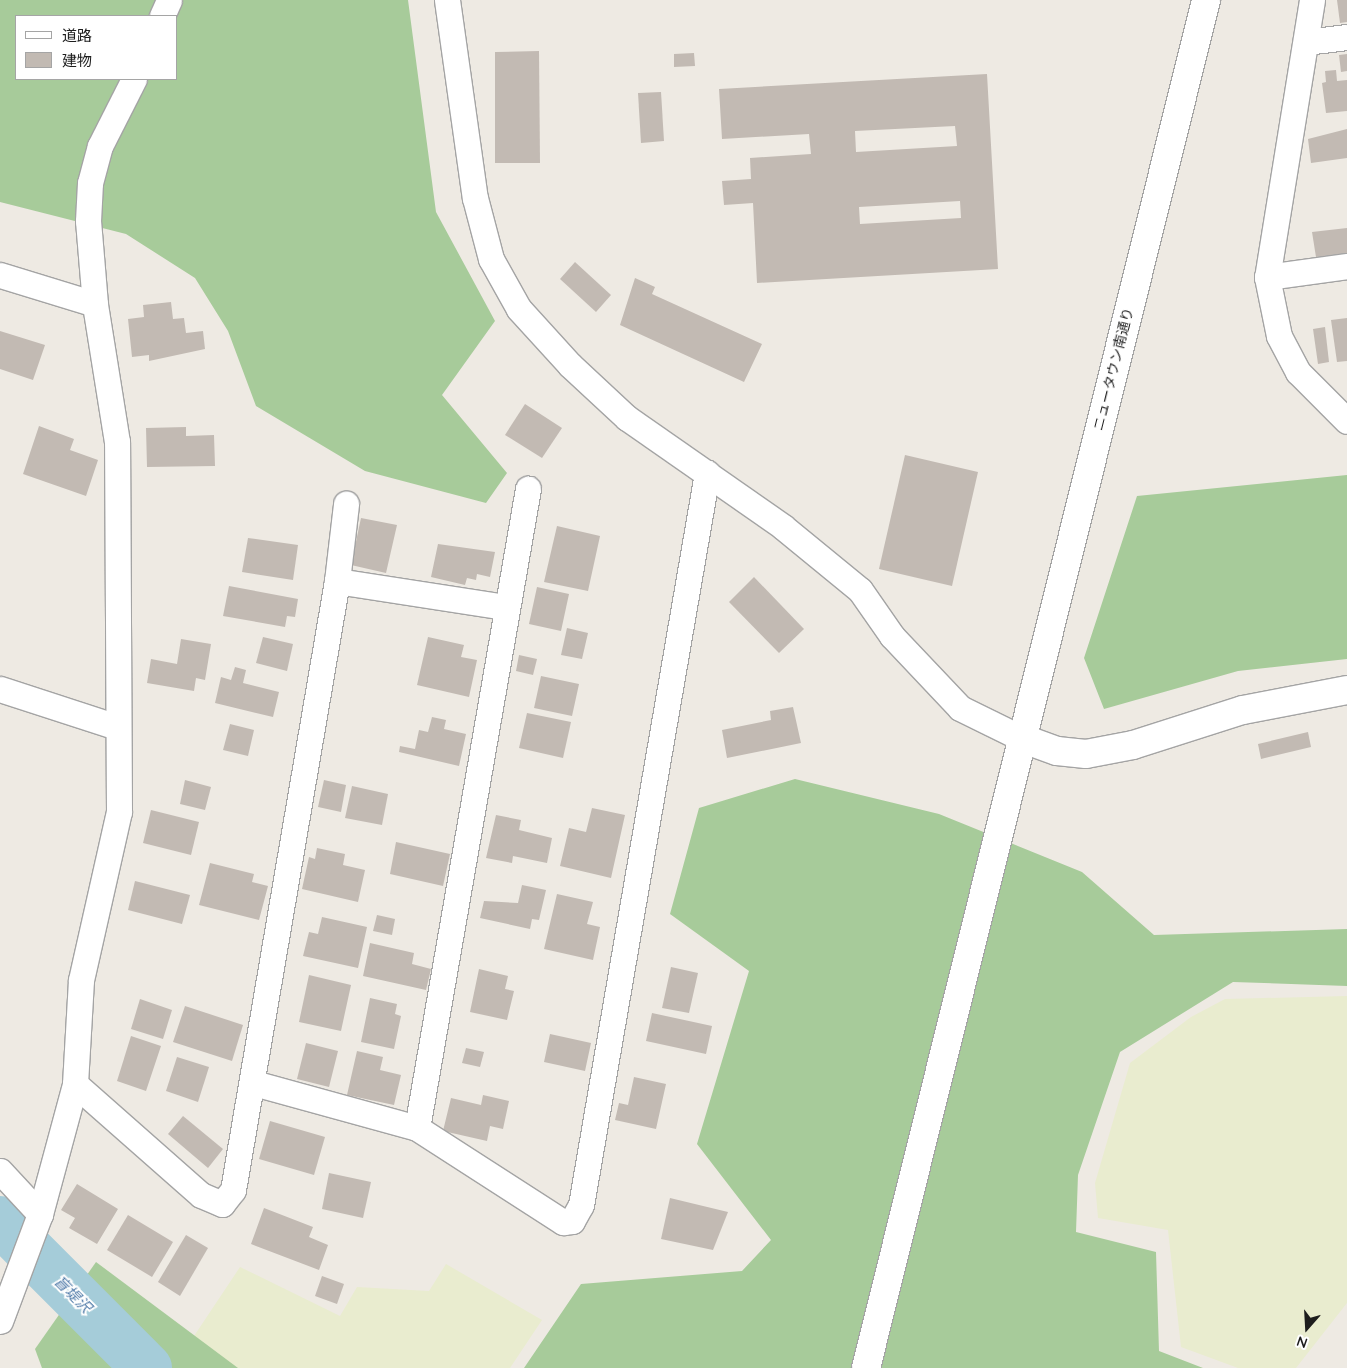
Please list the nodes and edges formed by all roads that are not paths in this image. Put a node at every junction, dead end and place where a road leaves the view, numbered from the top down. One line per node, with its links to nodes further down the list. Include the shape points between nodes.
1 (169, 0): 5 (street)
2 (447, 0): 14 (street, via 475,198 491,259 519,309 570,365 627,418)
3 (1206, 0): 22 (street, ニュータウン南通り)
4 (1312, 0): 7 (street)
5 (162, 15)
6 (1347, 37): 7 (street)
7 (1306, 42): 11 (street)
8 (133, 80): 12 (street, via 100,146 90,183)
9 (1347, 266): 11 (street)
10 (0, 275): 12 (street)
11 (1267, 277): 13 (street, via 1279,336 1298,372)
12 (95, 304): 21 (street, via 117,442)
13 (1347, 421)
14 (707, 473): 22 (street, via 860,590 892,636 960,708); 25 (street, via 582,1205 572,1221 563,1222)
15 (528, 489): 18 (street)
16 (346, 504): 17 (street)
17 (337, 581): 18 (street); 23 (street)
18 (505, 607): 25 (street)
19 (0, 689): 21 (street)
20 (1347, 690): 22 (street, via 1243,710 1133,745 1086,754 1057,751)
21 (117, 728): 24 (street, via 119,812 81,980)
22 (1021, 738): 29 (street, ニュータウン南通り)
23 (254, 1083): 24 (street, via 233,1190 222,1204 200,1195); 25 (street)
24 (75, 1084): 27 (street)
25 (417, 1128)
26 (0, 1171): 27 (street)
27 (40, 1214): 28 (street)
28 (0, 1321)
29 (866, 1368)

